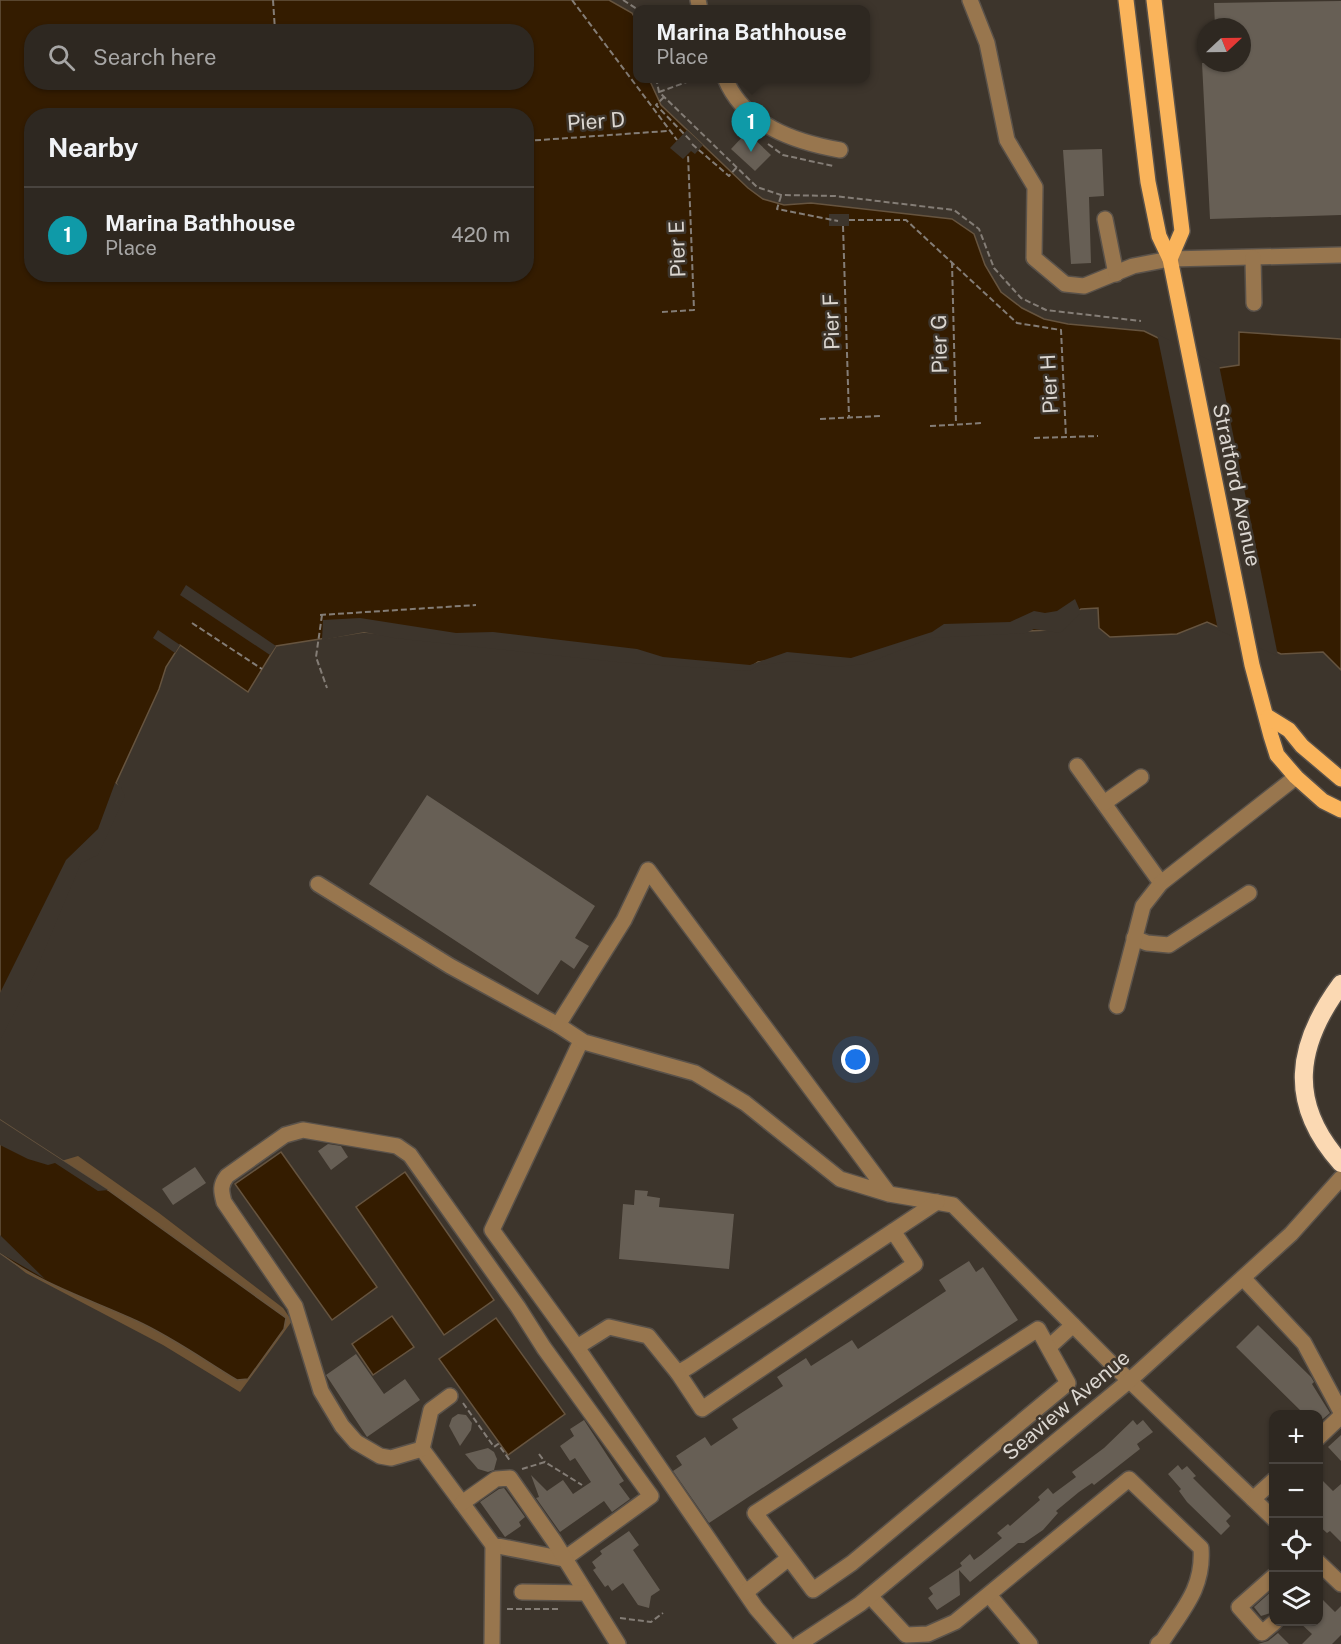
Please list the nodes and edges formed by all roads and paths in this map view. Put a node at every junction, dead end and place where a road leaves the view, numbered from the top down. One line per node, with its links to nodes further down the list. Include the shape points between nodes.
1 (273, 0): 6 (path)
2 (572, 0): 7 (path, Pier D)
3 (970, 0): 29 (street, via 987,43 1007,140 1035,187 1034,258 1065,284 1084,286)
4 (1126, 0): 27 (main road, Stratford Avenue, via 1148,182 1159,236)
5 (1154, 0): 27 (main road, via 1182,231)
6 (275, 24)
7 (633, 83)
8 (633, 83): 14 (path, Pier D)
9 (657, 83): 12 (path)
10 (684, 83): 12 (path)
11 (728, 83): 17 (street, via 759,120 790,139)
12 (659, 92): 13 (path)
13 (664, 97): 19 (path); 19 (path, via 656,105 691,142 729,176)
14 (668, 130): 15 (path, Pier D); 16 (path, Pier D)
15 (534, 140)
16 (677, 140)
17 (840, 150)
18 (688, 154): 31 (path, Pier E, via 694,310)
19 (736, 167): 20 (path, via 757,187)
20 (781, 195): 23 (path, via 777,209); 32 (path, via 835,196 954,210 979,230 994,268 1021,298 1047,310)
21 (1105, 219): 29 (street)
22 (849, 220): 28 (path, via 906,220)
23 (838, 221)
24 (843, 226): 34 (path, Pier F)
25 (1341, 255): 26 (street)
26 (1253, 258): 27 (street); 30 (street)
27 (1170, 259): 29 (street, via 1133,266); 46 (main road, Stratford Avenue, via 1252,665)
28 (952, 262): 37 (path, Pier G); 40 (path, Pier H, via 1017,323 1061,330)
29 (1116, 274)
30 (1254, 303)
31 (662, 312)
32 (1141, 321)
33 (879, 416): 34 (path)
34 (849, 417): 35 (path)
35 (820, 419)
36 (983, 423): 37 (path)
37 (956, 424): 38 (path)
38 (930, 426)
39 (1098, 436): 40 (path)
40 (1066, 437): 41 (path)
41 (1034, 438)
42 (476, 605): 45 (path, via 321,615 316,657)
43 (192, 623): 44 (path)
44 (262, 669)
45 (327, 688)
46 (1268, 717): 49 (main road, Stratford Avenue, via 1277,755); 50 (main road, via 1289,730)
47 (1077, 765): 51 (street)
48 (1141, 777): 51 (street)
49 (1296, 777): 52 (main road, Stratford Avenue, via 1323,801); 53 (street)
50 (1341, 779)
51 (1104, 803): 53 (street)
52 (1341, 810)
53 (1161, 883): 56 (street, via 1143,906)
54 (318, 884): 59 (street, via 450,966)
55 (1249, 893): 56 (street, via 1169,945)
56 (1134, 938): 58 (street)
57 (1341, 984): 61 (highway, via 1312,1029 1304,1075 1313,1121)
58 (1117, 1006)
59 (558, 1025): 60 (street); 63 (street, via 624,920 648,870)
60 (581, 1041): 63 (street, via 694,1073 744,1103 840,1179); 68 (street, via 492,1230)
61 (1341, 1163)
62 (1341, 1178): 66 (street, Seaview Avenue)
63 (889, 1194): 64 (street)
64 (937, 1202): 65 (street); 67 (street, via 953,1205)
65 (893, 1231): 70 (street); 70 (street, via 915,1264 702,1409)
66 (1243, 1278): 71 (street, Seaview Avenue); 73 (street, via 1304,1343)
67 (1073, 1324): 69 (street); 71 (street)
68 (577, 1347): 70 (street, via 609,1328 648,1336); 92 (street)
69 (1049, 1347): 86 (street, via 1068,1383 852,1563 813,1590); 86 (street, via 1038,1329 755,1513)
70 (678, 1373)
71 (1130, 1380): 82 (street); 95 (street, Seaview Avenue)
72 (456, 1400): 76 (street, via 431,1410); 79 (path, via 494,1447 498,1444)
73 (1341, 1412)
74 (1341, 1416): 75 (street)
75 (1323, 1433)
76 (422, 1449): 83 (street); 87 (street, via 391,1458 380,1456 356,1442 342,1425 321,1391 295,1306 224,1202 221,1184 227,1176 294,1131 315,1130 404,1149 651,1496)
77 (539, 1454): 78 (path)
78 (544, 1462): 79 (path, via 527,1465); 80 (path)
79 (514, 1475): 83 (street, via 496,1479); 87 (street)
80 (582, 1485)
81 (1269, 1485): 82 (street)
82 (1253, 1499): 84 (street)
83 (462, 1503): 85 (street)
84 (1273, 1518)
85 (493, 1545): 87 (street); 96 (street)
86 (789, 1558): 92 (street)
87 (564, 1559): 93 (street)
88 (1323, 1567): 89 (street)
89 (1336, 1579)
90 (1269, 1580): 100 (street, via 1239,1607 1262,1633)
91 (522, 1592): 93 (street)
92 (746, 1592): 103 (street)
93 (586, 1593): 102 (street)
94 (988, 1595): 95 (street, via 955,1622 928,1634 906,1635); 105 (street); 106 (street, via 1129,1479 1201,1548 1203,1570 1190,1599)
95 (870, 1596): 104 (street, Seaview Avenue)
96 (492, 1609): 97 (path); 101 (street)
97 (559, 1609)
98 (663, 1613): 99 (path, via 651,1622)
99 (612, 1617)
100 (1270, 1626)
101 (492, 1644)
102 (618, 1644)
103 (787, 1644)
104 (799, 1644)
105 (1030, 1644)
106 (1158, 1644)

